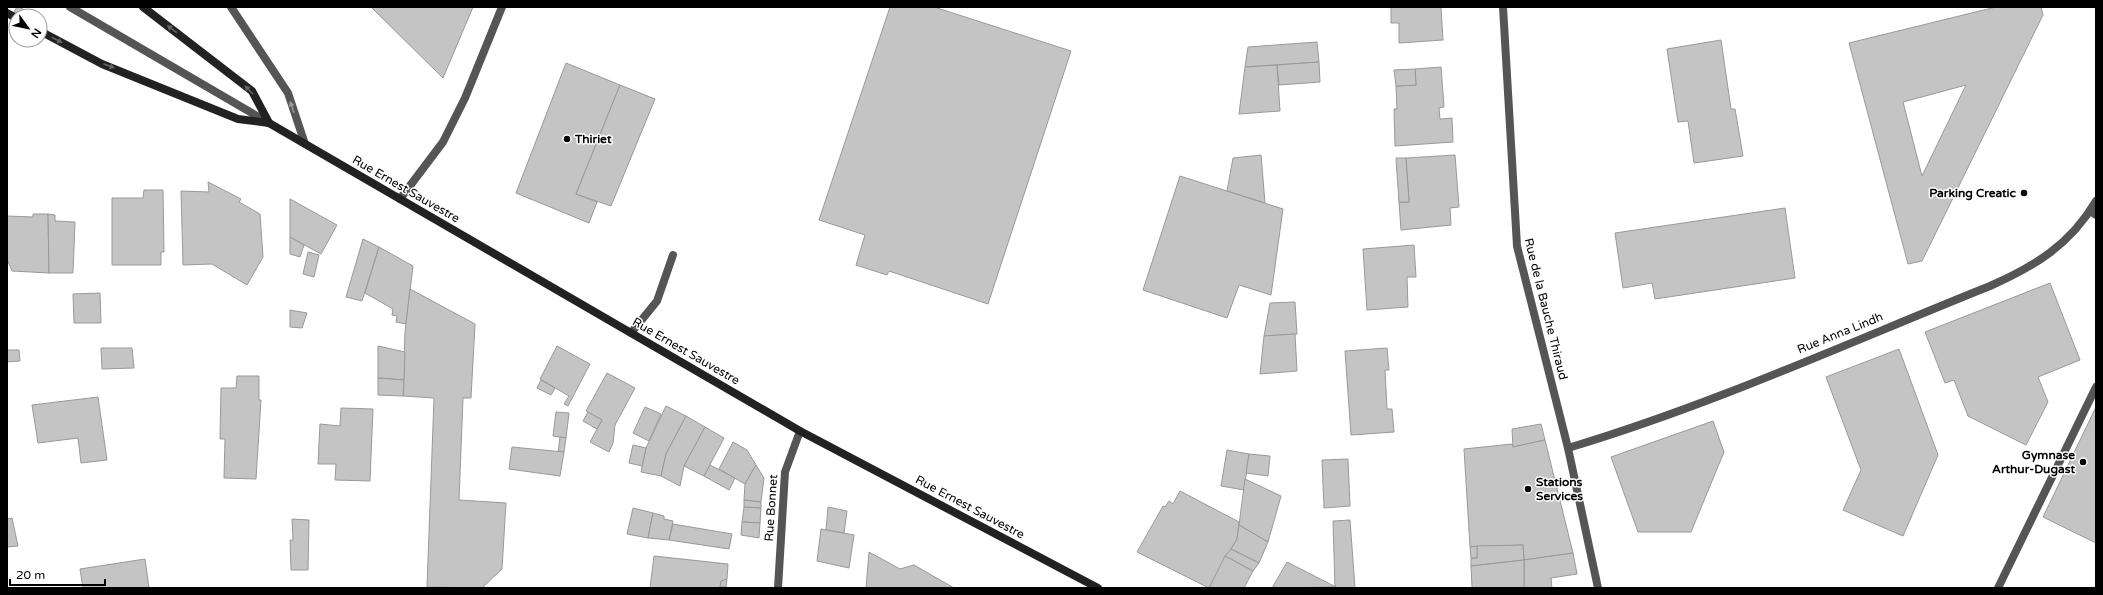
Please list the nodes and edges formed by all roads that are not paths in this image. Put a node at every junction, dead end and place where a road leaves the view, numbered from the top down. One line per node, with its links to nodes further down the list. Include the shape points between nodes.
1 (70, 7): 7 (street)
2 (143, 7): 7 (main road, one-way to 2, via 252,91)
3 (230, 7): 8 (street, one-way to 3, via 288,92)
4 (502, 7): 9 (street, via 465,98 443,142)
5 (1503, 7): 16 (street, Rue de la Bauche Thiraud, via 1517,246)
6 (48, 35): 7 (main road, Rue Ernest Sauvestre, one-way to 7, via 102,64 238,119)
7 (269, 123): 8 (main road, Rue Ernest Sauvestre)
8 (305, 144): 9 (main road, Rue Ernest Sauvestre)
9 (400, 199): 13 (main road, Rue Ernest Sauvestre)
10 (2096, 201): 11 (street, Rue Anna Lindh)
11 (2093, 213): 16 (street, Rue Anna Lindh, via 2045,257 2026,270 1738,388)
12 (673, 255): 13 (street, via 657,301)
13 (631, 333): 15 (main road, Rue Ernest Sauvestre)
14 (2096, 387): 20 (street)
15 (800, 431): 17 (street, Rue Bonnet, via 785,472); 18 (main road, Rue Ernest Sauvestre)
16 (1568, 448): 19 (street, Rue de la Bauche Thiraud)
17 (778, 588)
18 (1098, 588)
19 (1598, 588)
20 (1998, 588)

